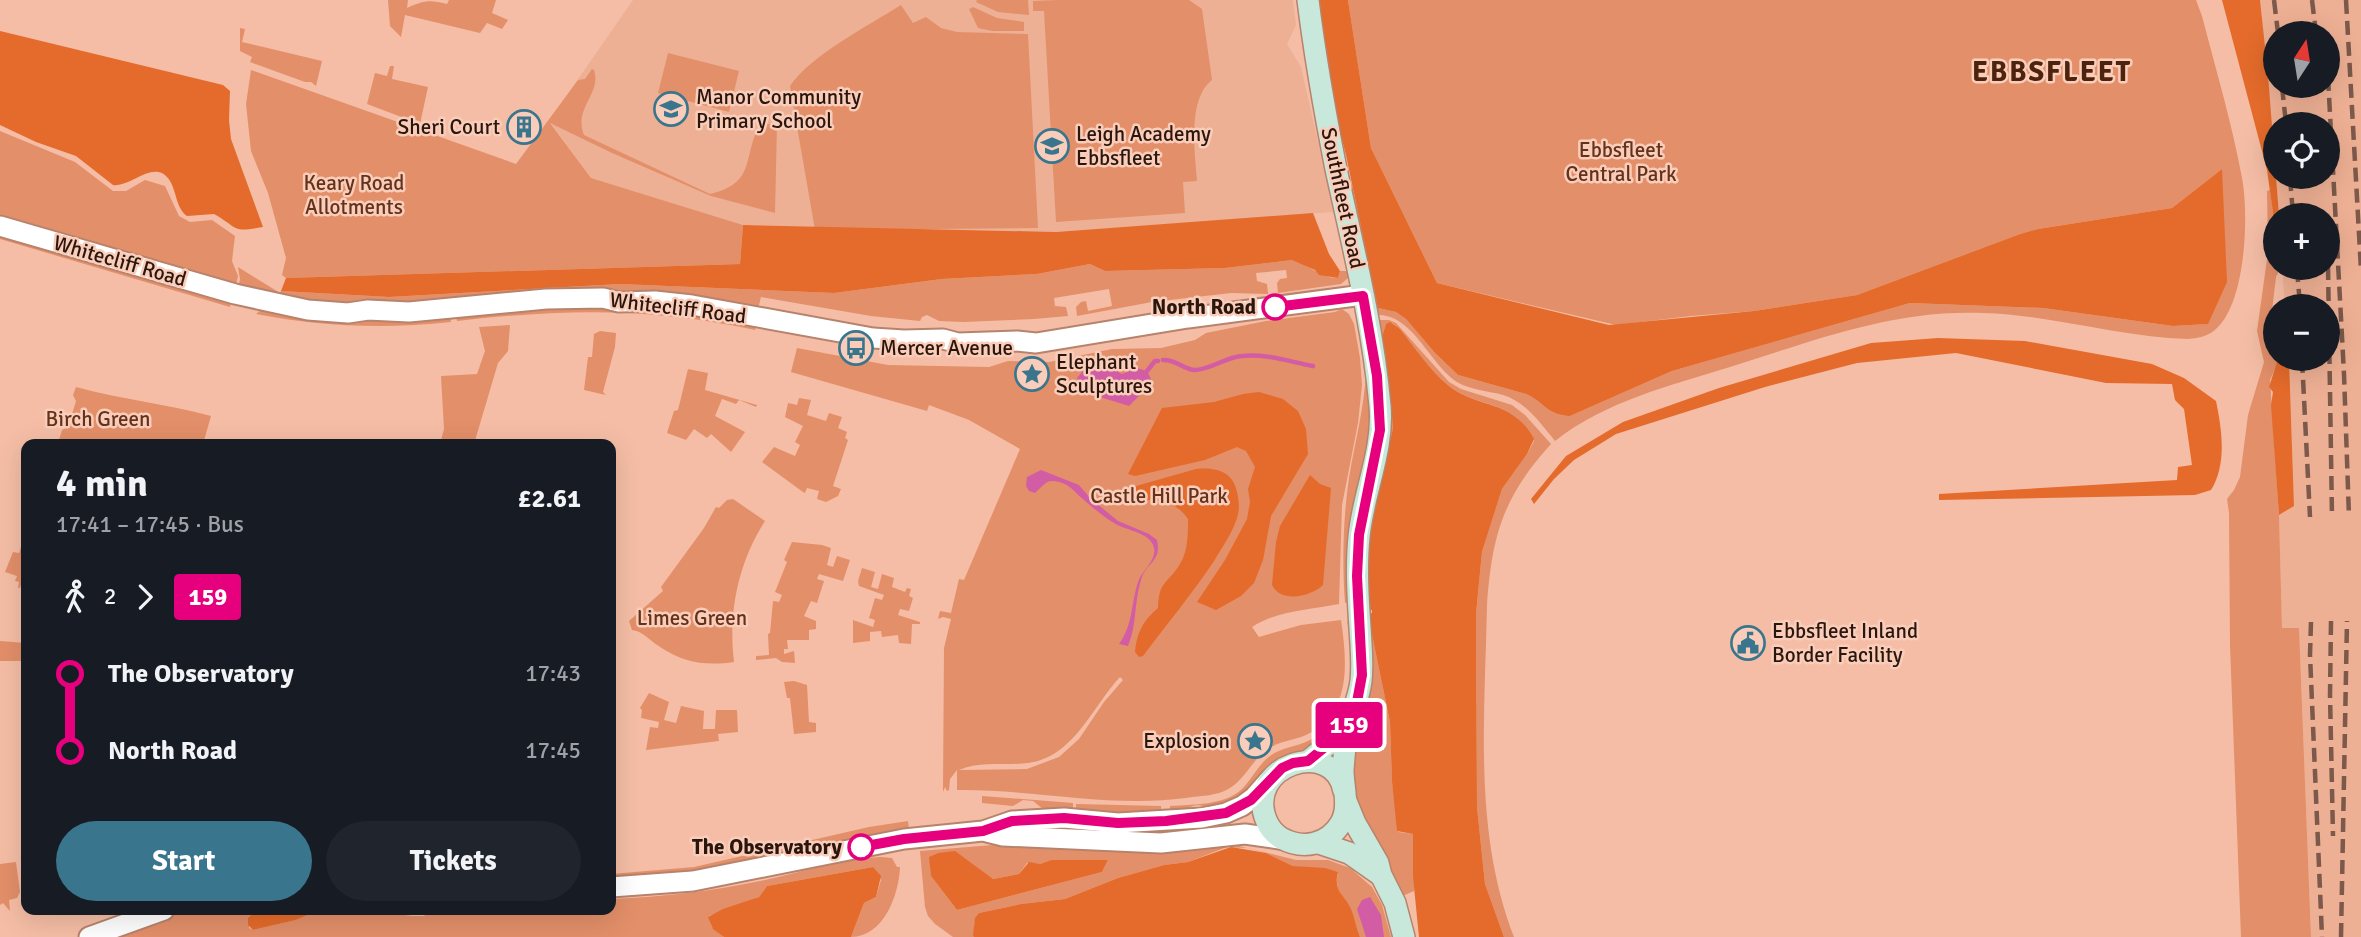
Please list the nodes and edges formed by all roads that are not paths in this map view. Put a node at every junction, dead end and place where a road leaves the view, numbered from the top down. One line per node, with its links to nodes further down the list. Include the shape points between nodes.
1 (1308, 0): 3 (main road, Southfleet Road)
2 (0, 226): 3 (street, Whitecliff Road, via 235,294 333,312 409,312 599,298 692,305 873,338 1036,343)
3 (1363, 296): 4 (main road, Southfleet Road, via 1377,376 1380,430 1359,535 1362,675)
4 (1348, 728): 5 (main road); 7 (main road, Southfleet Road)
5 (1308, 761): 6 (main road, via 1293,763); 7 (main road, via 1335,774)
6 (1273, 776): 8 (street, via 1246,804 1212,816 1118,823 1038,819 1012,821); 9 (main road, via 1264,811 1270,829)
7 (1345, 795): 10 (main road, via 1341,822); 11 (main road)
8 (983, 831): 9 (street, via 1003,836 1149,842 1240,834); 12 (street, via 894,841 693,881)
9 (1286, 840): 10 (main road)
10 (1319, 843): 11 (main road, via 1349,853)
11 (1381, 875): 15 (main road)
12 (616, 887)
13 (150, 915): 14 (street)
14 (89, 937)
15 (1404, 937)

